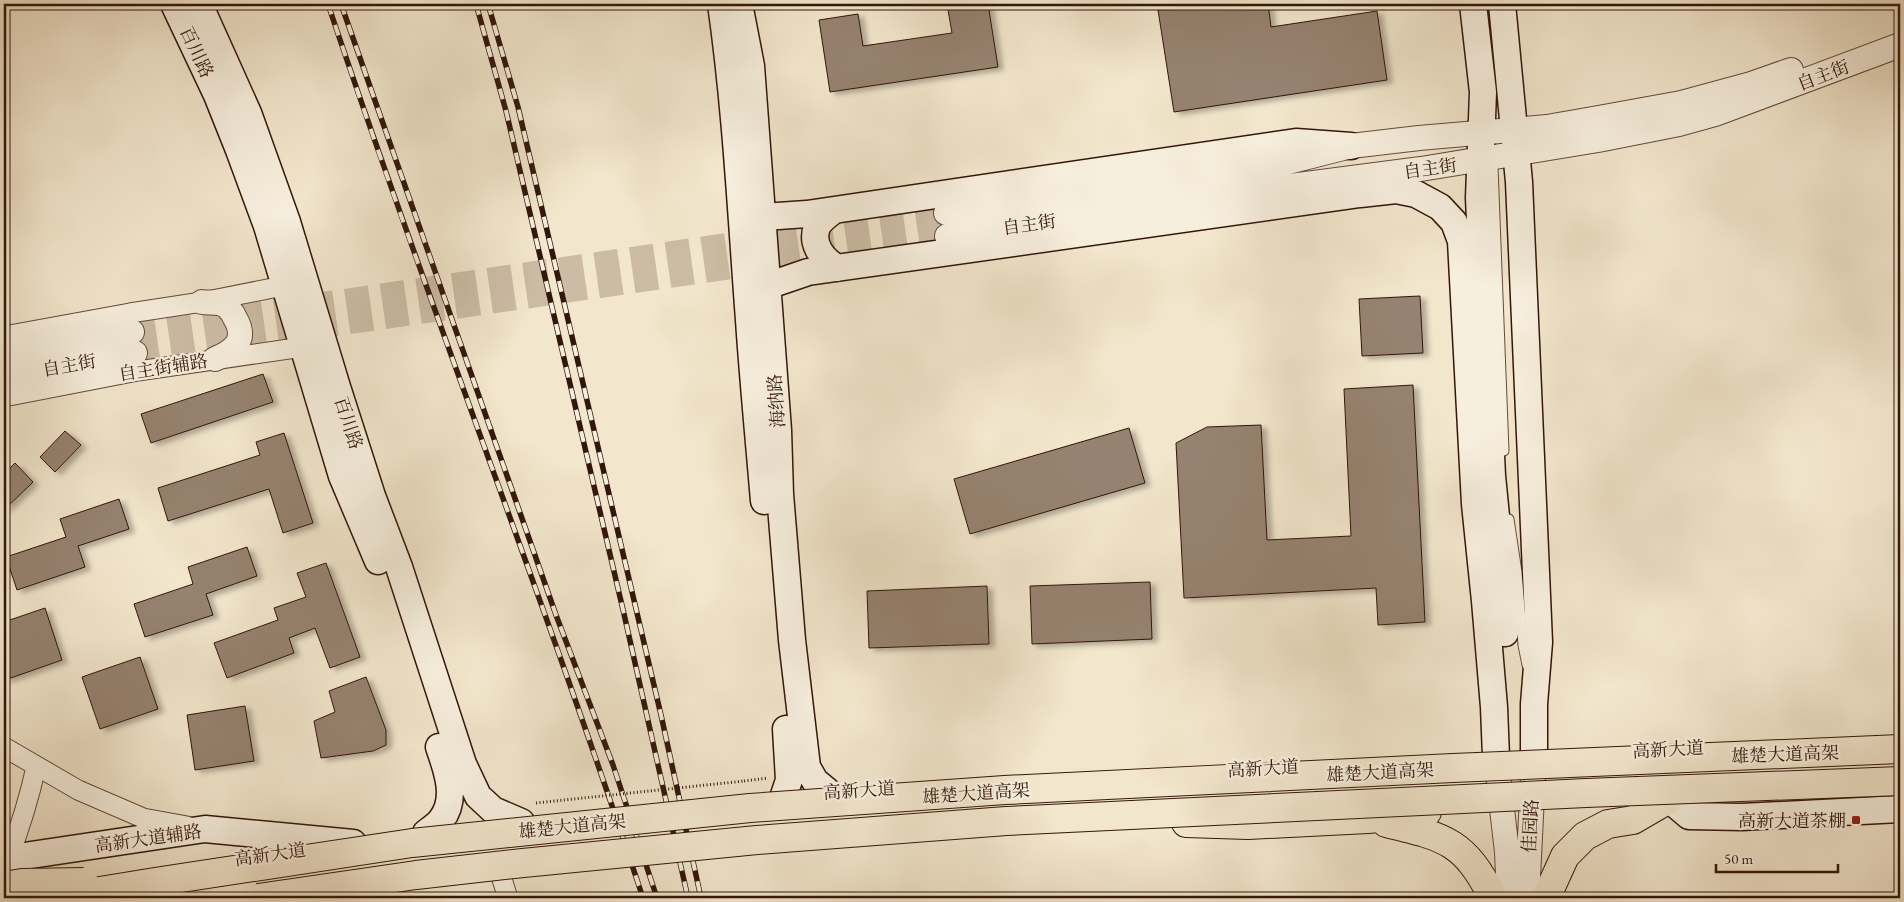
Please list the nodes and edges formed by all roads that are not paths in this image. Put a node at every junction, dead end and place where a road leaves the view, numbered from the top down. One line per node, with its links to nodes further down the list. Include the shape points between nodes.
1 (174, 4): 20 (main road, 百川路, via 240,150 266,226)
2 (199, 4): 20 (main road, 百川路, via 248,114 287,222)
3 (721, 4): 17 (main road, 海纳路)
4 (739, 4): 17 (main road, 海纳路, via 751,66)
5 (1473, 4): 11 (main road, via 1483,92)
6 (1502, 4): 11 (main road)
7 (1900, 28): 11 (street, 自主街, via 1796,68 1715,94 1547,127)
8 (1487, 43): 10 (lane)
9 (1900, 45): 11 (street, 自主街, via 1715,114 1651,130)
10 (1492, 102)
11 (1495, 142): 12 (street, 自主街); 13 (street, 自主街, via 1342,180); 29 (lane); 31 (main road, via 1539,642); 36 (main road, via 1479,198 1492,476 1502,576 1509,706)
12 (1351, 146): 15 (main road, via 1296,142); 16 (street, 自主街, via 1261,169)
13 (1267, 189): 14 (street); 18 (street, 自主街)
14 (1360, 194): 19 (main road); 36 (main road, via 1396,190 1416,194 1440,207 1454,222 1460,241 1474,504)
15 (834, 210): 17 (main road); 19 (main road, via 816,228 816,239 824,260)
16 (946, 213)
17 (753, 218): 21 (main road, 海纳路)
18 (946, 236)
19 (837, 268): 21 (main road, via 808,272)
20 (295, 284): 22 (street); 24 (main road, 百川路)
21 (757, 287): 40 (main road, 海纳路, via 775,631 785,705 789,780); 43 (main road, 海纳路, via 778,430 792,640 807,768)
22 (202, 302): 23 (street); 26 (street, via 223,304 233,312 239,324 237,344 230,352)
23 (4, 336)
24 (313, 345): 26 (street, 自主街辅路); 48 (main road, 百川路, via 399,566 469,780 478,796 493,810); 52 (main road, 百川路, via 342,476 382,570 450,781 449,804 442,819)
25 (4, 356): 27 (street, 自主街, via 133,343)
26 (215, 359): 28 (street, 自主街辅路)
27 (4, 378)
28 (4, 397)
29 (1504, 462)
30 (1507, 509): 31 (lane)
31 (1534, 704): 35 (main road)
32 (1900, 738): 35 (main road, 高新大道)
33 (4, 747): 37 (street)
34 (1900, 749): 57 (main road, 雄楚大道高架, bridge, via 1006,790 750,808 412,843)
35 (1534, 755): 36 (main road, 高新大道); 45 (street, 佳园路)
36 (1496, 757): 38 (main road, 高新大道); 46 (street, 佳园路)
37 (36, 766): 51 (street, via 78,790 143,818); 55 (street, via 22,823)
38 (1156, 773): 43 (main road, 高新大道); 50 (main road, via 1182,787 1188,797 1183,808)
39 (1900, 781): 63 (main road, 雄楚大道高架, bridge, via 1006,821 757,840 523,863)
40 (780, 786): 42 (main road, 高新大道); 43 (main road, 高新大道)
41 (1900, 787): 44 (main road)
42 (745, 789)
43 (827, 791)
44 (1669, 799): 45 (main road); 47 (main road, via 1689,816 1742,817); 68 (main road, via 1633,820 1608,824 1585,836 1565,856)
45 (1531, 806): 46 (main road); 67 (street, 佳园路)
46 (1502, 807): 49 (main road); 66 (street, 佳园路)
47 (1900, 809)
48 (532, 815): 52 (main road, 高新大道)
49 (1368, 819): 50 (main road, via 1248,825); 65 (main road, via 1423,832 1452,844 1472,861)
50 (1160, 822): 54 (main road, via 1008,829)
51 (205, 829): 53 (main road, 高新大道辅路); 55 (main road, 高新大道辅路)
52 (426, 833): 53 (main road, 高新大道)
53 (353, 843): 61 (main road, 高新大道)
54 (753, 850)
55 (6, 859)
56 (546, 870): 59 (main road)
57 (155, 882): 58 (main road, bridge, via 22,883); 62 (main road, 雄楚大道高架, bridge)
58 (4, 886)
59 (504, 886): 60 (main road, via 415,884)
60 (350, 895): 64 (main road)
61 (4, 898)
62 (57, 898)
63 (258, 898)
64 (310, 898)
65 (1493, 898)
66 (1509, 898)
67 (1527, 898)
68 (1546, 898)

